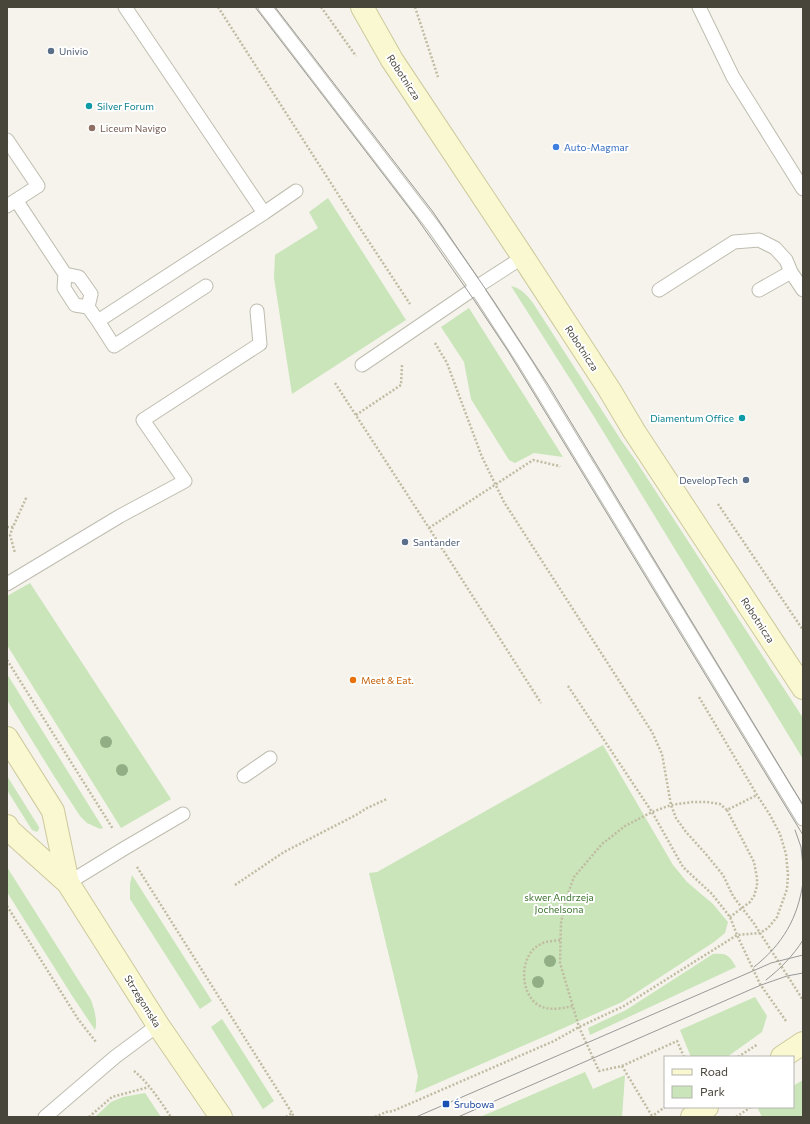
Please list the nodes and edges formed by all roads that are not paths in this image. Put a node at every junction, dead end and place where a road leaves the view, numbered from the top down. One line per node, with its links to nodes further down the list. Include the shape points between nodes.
1 (125, 7): 9 (lane)
2 (264, 7): 14 (lane, via 433,226)
3 (362, 7): 10 (street, Robotnicza, via 392,60)
4 (699, 7): 6 (lane, via 733,77)
5 (7, 140): 8 (lane, via 38,186)
6 (803, 189)
7 (296, 191): 9 (lane)
8 (11, 203): 12 (lane)
9 (264, 213): 20 (lane)
10 (523, 257): 14 (lane); 23 (street, Robotnicza)
11 (791, 272): 15 (lane, via 786,260 775,248 759,240 734,242); 16 (lane); 17 (lane)
12 (65, 274): 18 (lane, via 64,288 75,305); 18 (lane, via 79,277 91,294)
13 (206, 286): 20 (lane, via 114,346)
14 (476, 288): 21 (lane); 28 (lane, via 528,368)
15 (658, 290)
16 (759, 290)
17 (803, 290)
18 (88, 307): 20 (lane)
19 (257, 311): 22 (lane, via 260,344 143,420 185,481 120,516)
20 (98, 322)
21 (362, 365)
22 (7, 584)
23 (802, 686)
24 (7, 738): 30 (street, Strzegomska, via 52,811)
25 (270, 758): 26 (lane)
26 (244, 776)
27 (183, 814): 30 (lane)
28 (803, 820)
29 (7, 826): 30 (street, Strzegomska)
30 (68, 884): 31 (street, Strzegomska)
31 (158, 1026): 35 (lane, via 115,1057); 36 (street, Strzegomska)
32 (803, 1043): 33 (street)
33 (784, 1056)
34 (706, 1108): 37 (street)
35 (45, 1117)
36 (221, 1117)
37 (692, 1117)

